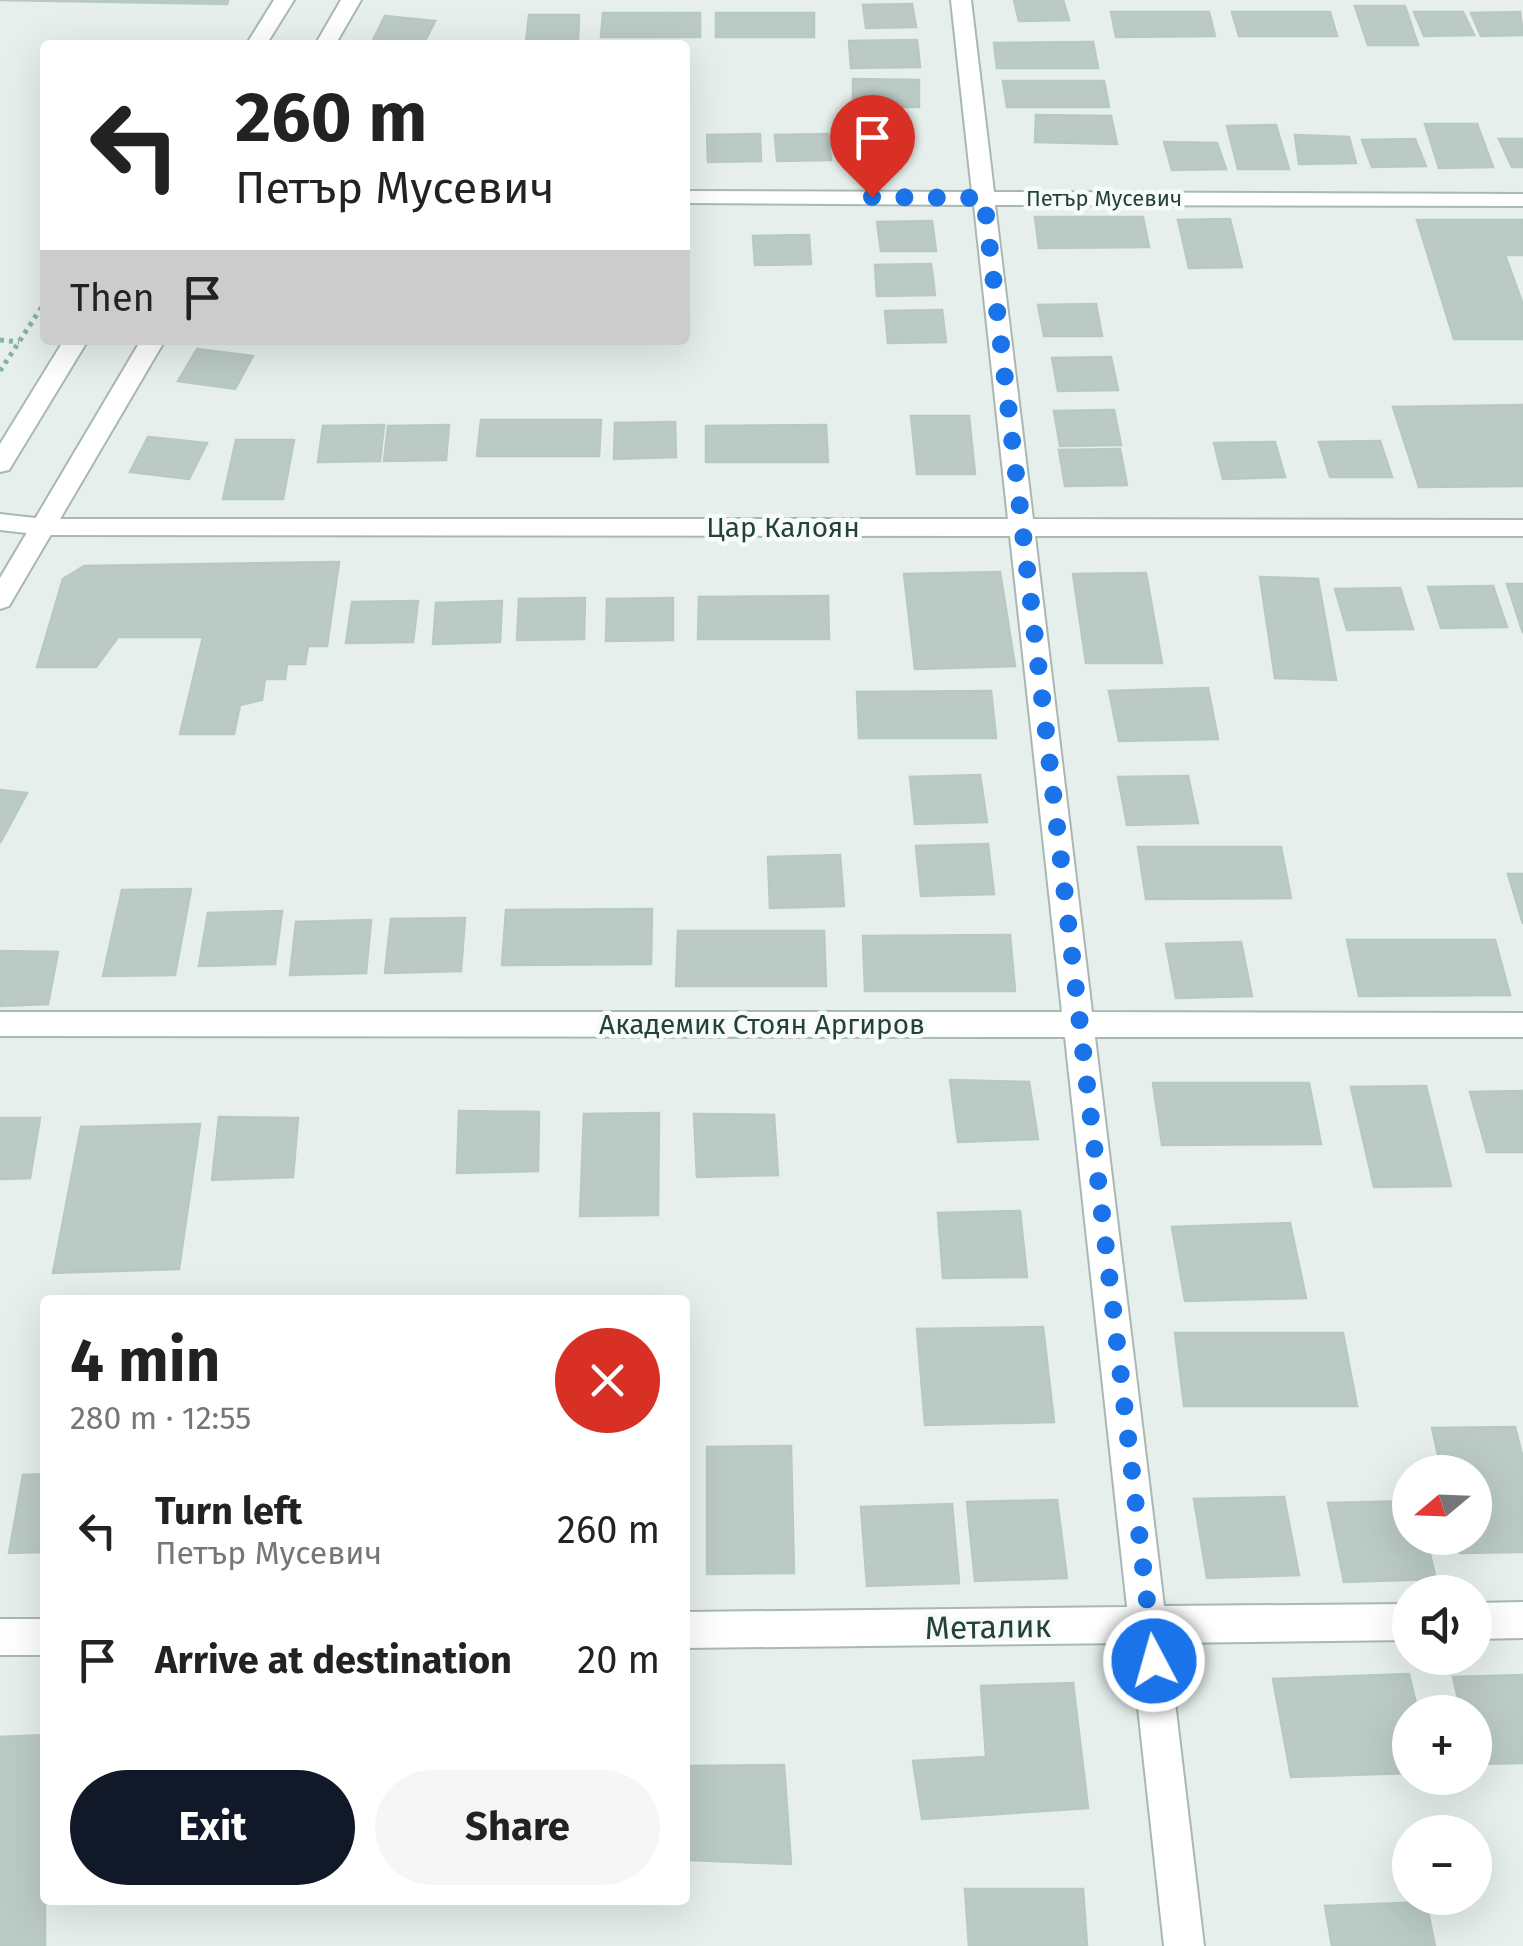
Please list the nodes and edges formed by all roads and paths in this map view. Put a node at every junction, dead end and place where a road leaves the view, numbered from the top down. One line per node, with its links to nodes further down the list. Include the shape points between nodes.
1 (284, 0): 4 (street)
2 (352, 0): 5 (street)
3 (960, 0): 7 (street)
4 (259, 40)
5 (328, 40)
6 (690, 196): 7 (street, Петър Мусевич)
7 (984, 198): 8 (street, Петър Мусевич); 18 (street)
8 (1523, 200)
9 (40, 310): 11 (path)
10 (0, 340): 11 (path)
11 (19, 342): 14 (path)
12 (73, 345): 15 (street)
13 (150, 345): 17 (street)
14 (0, 371)
15 (0, 464)
16 (0, 522): 17 (street, Цар Калоян)
17 (44, 527): 18 (street, Цар Калоян); 20 (street)
18 (1022, 527): 19 (street, Цар Калоян); 22 (street)
19 (1523, 528)
20 (0, 600)
21 (0, 1024): 22 (street, Академик Стоян Аргиров)
22 (1080, 1024): 23 (street, Академик Стоян Аргиров); 27 (street)
23 (1523, 1025)
24 (1523, 1620): 25 (street)
25 (1492, 1621)
26 (1392, 1622): 27 (street, Металик)
27 (1150, 1625): 28 (street, Металик); 31 (street)
28 (690, 1630)
29 (40, 1637): 30 (street)
30 (0, 1638)
31 (1184, 1946)

